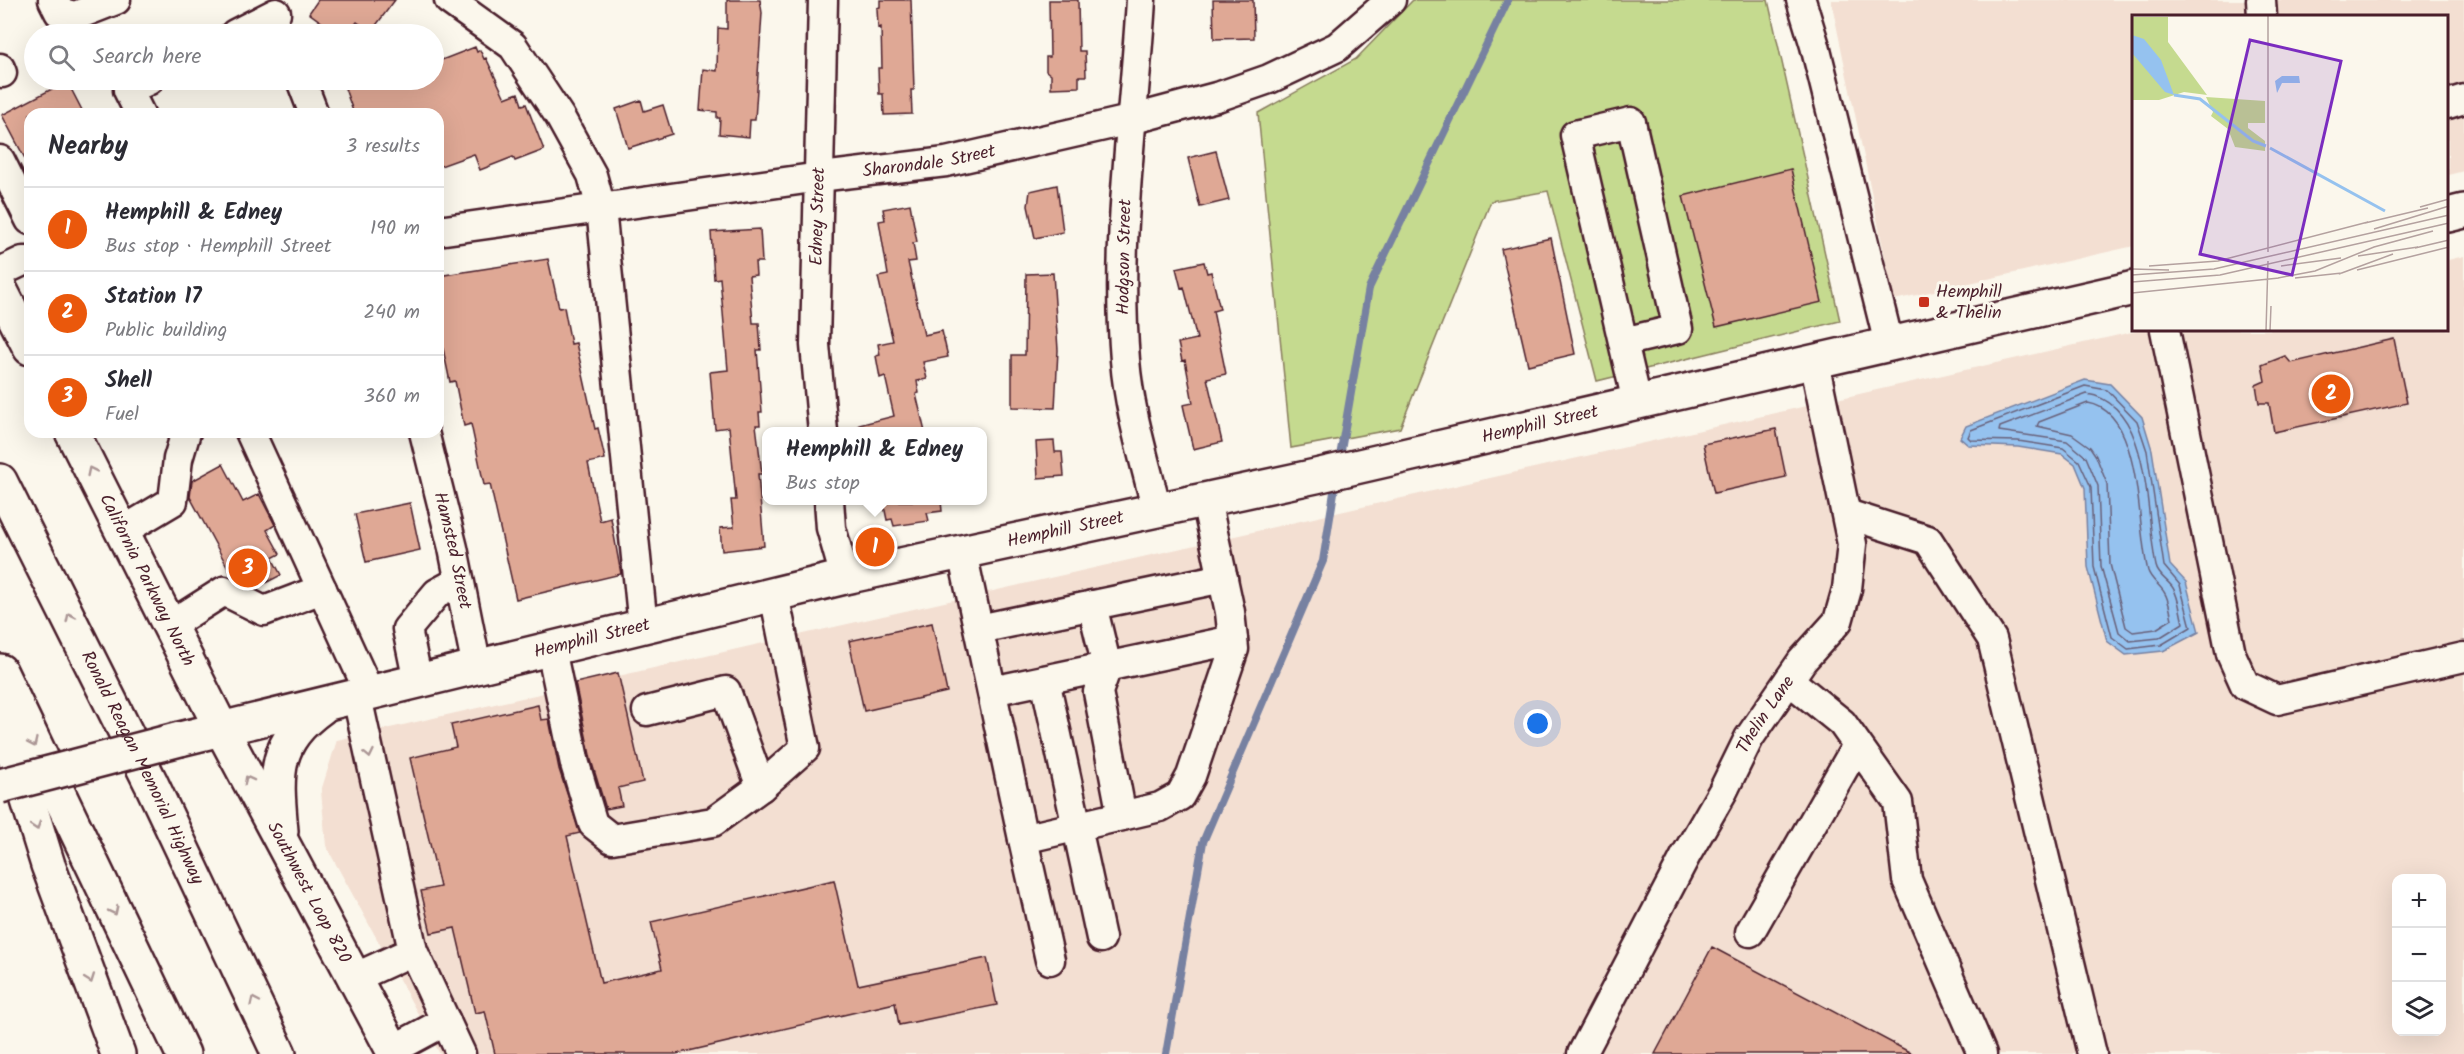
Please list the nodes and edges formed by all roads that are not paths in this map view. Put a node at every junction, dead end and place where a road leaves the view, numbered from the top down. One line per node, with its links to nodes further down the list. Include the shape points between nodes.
1 (53, 0): 2 (street, via 59,12 75,16)
2 (116, 0)
3 (449, 0): 20 (street, via 513,46 560,117 592,175)
4 (823, 0): 18 (street, Edney Street)
5 (1141, 0): 16 (street, Hodgson Street)
6 (1391, 0): 16 (street, Sharondale Street, via 1337,47 1269,79)
7 (1801, 0): 31 (street)
8 (277, 16): 9 (street)
9 (258, 24)
10 (128, 90): 14 (street)
11 (305, 90): 15 (street)
12 (2464, 99): 13 (street)
13 (2449, 104)
14 (137, 108)
15 (312, 108)
16 (1130, 120): 18 (street, Sharondale Street, via 946,162); 42 (street, Hodgson Street, via 1122,297 1125,360 1132,414)
17 (0, 160): 19 (street)
18 (820, 177): 20 (street, Sharondale Street); 34 (street, Edney Street, via 815,345)
19 (24, 208)
20 (601, 208): 23 (street, Sharondale Street); 53 (street)
21 (2464, 211): 22 (main road)
22 (2449, 215)
23 (444, 230)
24 (24, 261): 25 (street)
25 (0, 272)
26 (2132, 288): 31 (main road, Hemphill Street)
27 (0, 289): 28 (main road)
28 (24, 330)
29 (2164, 332): 57 (street, via 2231,654 2245,685 2277,700)
30 (1623, 342): 30 (street, via 1678,328 1631,122 1575,135); 33 (street)
31 (1889, 344): 32 (main road, Hemphill Street)
32 (1814, 361): 33 (main road, Hemphill Street); 43 (street, Thelin Lane)
33 (1637, 402): 40 (main road, Hemphill Street)
34 (823, 427)
35 (75, 438): 44 (main road, California Parkway North, one-way to 35)
36 (184, 438): 44 (street, via 173,501)
37 (253, 438): 49 (street)
38 (425, 438): 48 (street, Hamsted Street)
39 (0, 481): 85 (main road, Ronald Reagan Memorial Highway, one-way to 39, via 64,605)
40 (1206, 500): 42 (main road, Hemphill Street); 47 (street)
41 (829, 505): 46 (street, via 831,528)
42 (1157, 511): 45 (main road, Hemphill Street)
43 (1847, 514): 62 (street, Thelin Lane, via 1852,544 1847,589 1838,621); 89 (street, via 1928,540 1992,639)
44 (121, 532): 52 (main road, California Parkway North)
45 (962, 552): 46 (main road, Hemphill Street); 54 (street)
46 (845, 577): 50 (main road, Hemphill Street)
47 (1223, 578): 51 (street); 55 (street)
48 (459, 581): 59 (street, Hamsted Street); 63 (street, via 437,593 407,629)
49 (322, 589): 52 (street, via 264,611 224,591); 65 (street)
50 (774, 594): 53 (main road, Hemphill Street); 71 (street, via 805,748)
51 (1092, 605): 54 (street); 58 (street)
52 (169, 626): 68 (main road, California Parkway North)
53 (643, 627): 56 (main road, Hemphill Street)
54 (980, 629): 64 (street)
55 (1233, 640): 58 (street); 72 (street, via 1234,649 1194,765 1179,796 1160,807)
56 (551, 650): 59 (main road, Hemphill Street); 71 (street, via 593,824 612,838 713,822)
57 (2464, 657)
58 (1107, 667): 61 (street); 72 (street, via 1098,692)
59 (477, 668): 63 (main road, Hemphill Street)
60 (0, 671): 84 (main road, one-way to 84)
61 (1045, 680): 64 (street); 73 (street)
62 (1789, 680): 69 (street, via 1842,723); 87 (street, Thelin Lane, via 1749,738 1724,792 1686,855)
63 (418, 682): 65 (main road, Hemphill Street)
64 (992, 691): 74 (street)
65 (351, 698): 68 (main road, Hemphill Street); 75 (main road, via 304,721 279,760); 78 (street, one-way to 78)
66 (0, 710): 83 (main road, one-way to 83, via 48,865)
67 (647, 711): 71 (street, via 726,691)
68 (222, 730): 70 (main road, Hemphill Street, bridge); 75 (main road, Southwest Loop 820, one-way to 68)
69 (1856, 747): 76 (street); 88 (street, via 1898,802 1907,880)
70 (0, 786)
71 (761, 787)
72 (1122, 816): 73 (street)
73 (1078, 826): 74 (street); 77 (street)
74 (1023, 839): 79 (street)
75 (282, 844): 80 (main road, Southwest Loop 820)
76 (1750, 932)
77 (1101, 938)
78 (413, 951): 80 (street); 81 (street)
79 (1050, 960)
80 (354, 978): 82 (main road, Southwest Loop 820)
81 (446, 1021): 82 (street); 86 (street)
82 (393, 1052)
83 (118, 1054)
84 (183, 1054)
85 (279, 1054)
86 (461, 1054)
87 (1582, 1054)
88 (1982, 1054)
89 (2092, 1054)

